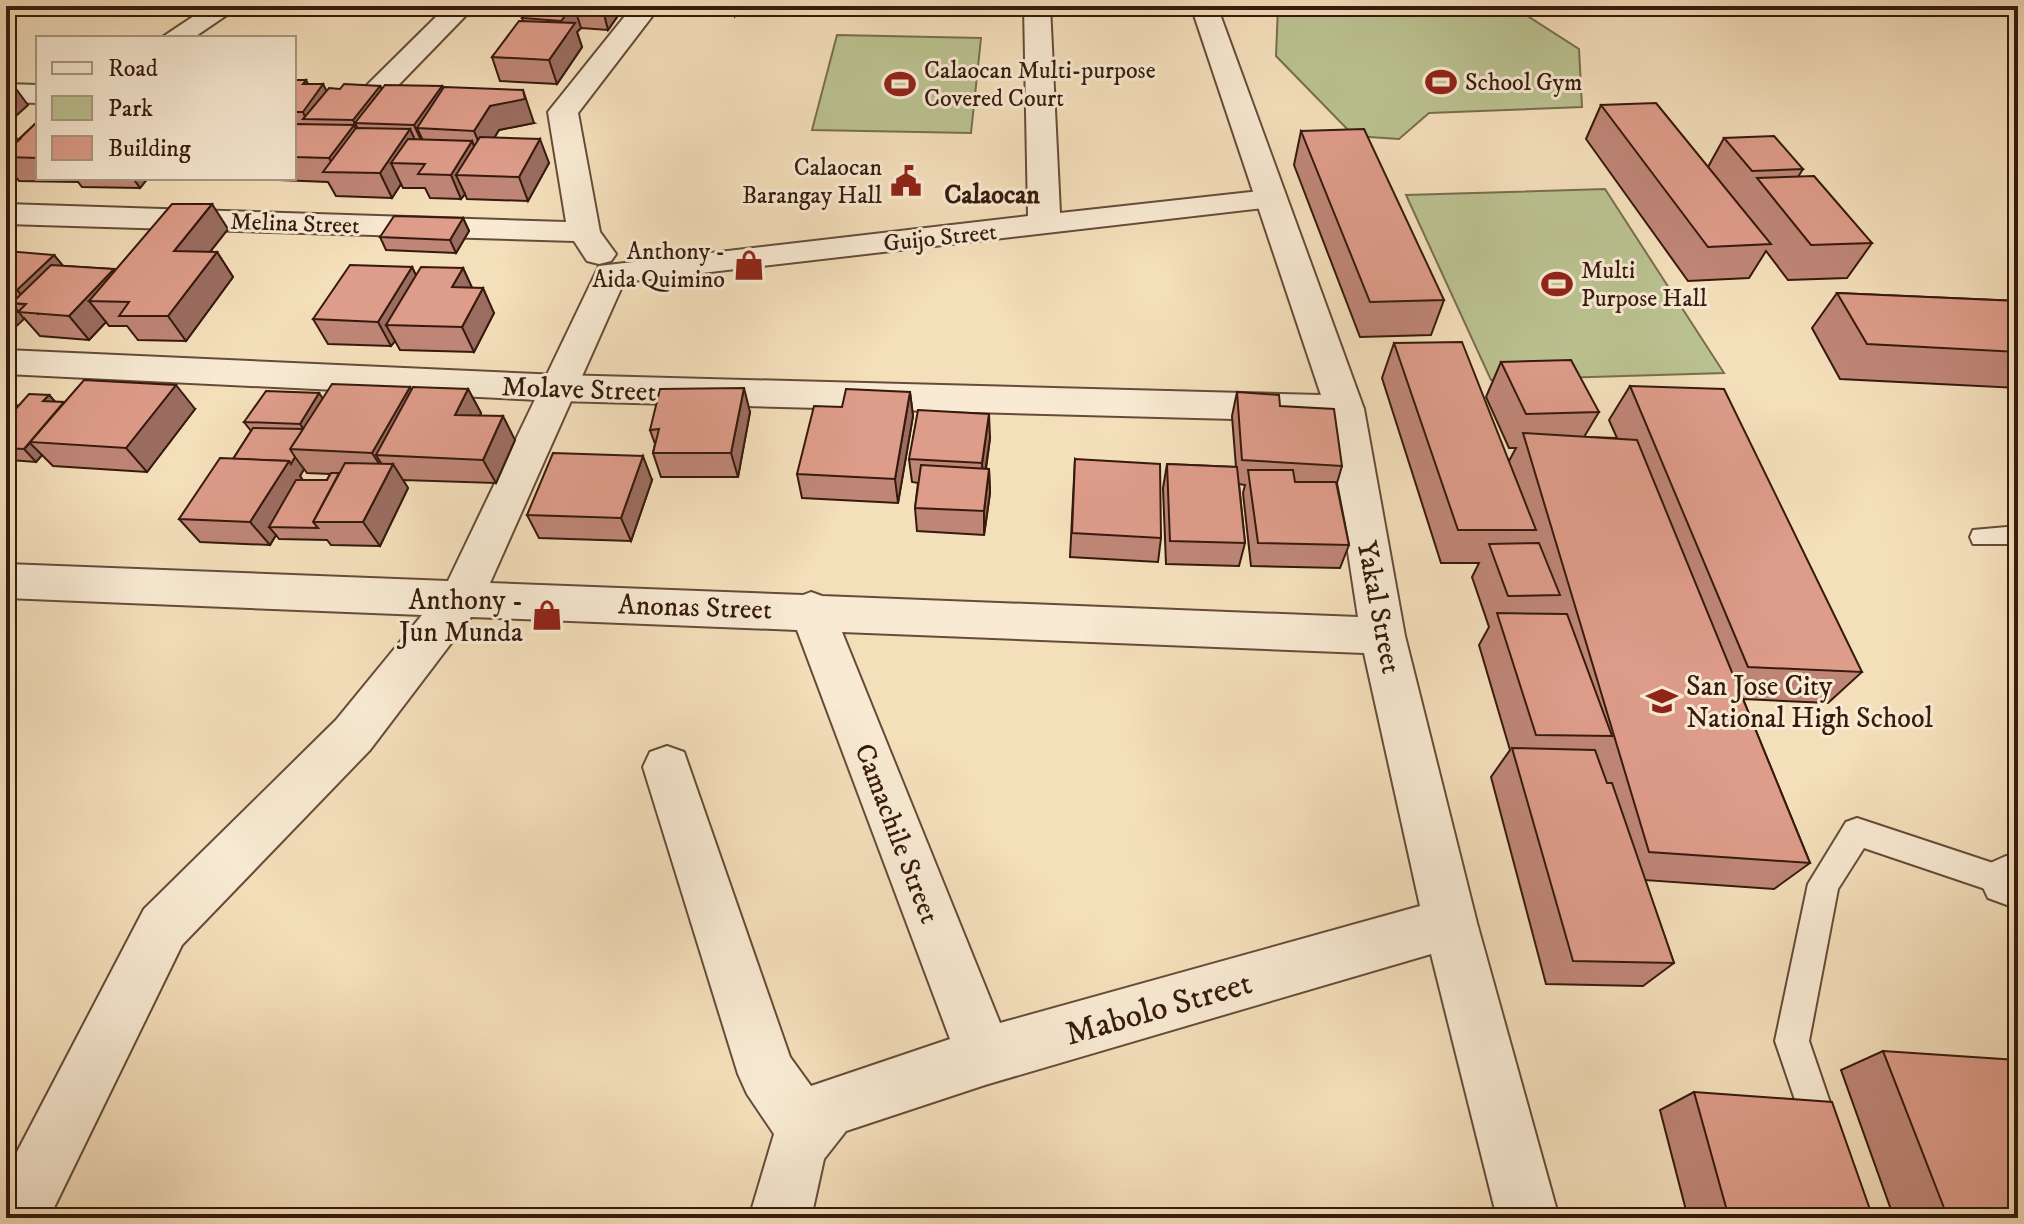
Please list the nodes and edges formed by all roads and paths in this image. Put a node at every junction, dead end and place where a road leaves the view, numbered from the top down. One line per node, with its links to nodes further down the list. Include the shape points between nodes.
1 (15, 6): 7 (street)
2 (227, 6): 8 (street)
3 (462, 6): 12 (street)
4 (647, 6): 15 (street)
5 (1037, 6): 18 (street)
6 (1204, 6): 16 (street, Yakal Street)
7 (6, 11)
8 (177, 36)
9 (6, 93): 10 (street)
10 (36, 94)
11 (338, 100): 12 (street)
12 (368, 100): 13 (street)
13 (398, 102)
14 (533, 111): 15 (street)
15 (563, 112): 19 (street)
16 (1269, 199): 18 (street, Guijo Street); 23 (street, Yakal Street)
17 (6, 214): 19 (street, Melina Street)
18 (1044, 226): 20 (street, Guijo Street)
19 (584, 232): 20 (street)
20 (611, 273): 22 (street)
21 (6, 362): 22 (street, Molave Street)
22 (559, 388): 23 (street, Molave Street); 27 (street)
23 (1345, 409): 29 (street, Yakal Street)
24 (2018, 535): 25 (lane)
25 (1982, 537)
26 (6, 581): 27 (street, Anonas Street)
27 (462, 597): 28 (street, Anonas Street); 36 (street, via 353,735 163,927)
28 (811, 610): 29 (street, Anonas Street); 33 (street, Camachile Street)
29 (1383, 636): 32 (street, Yakal Street)
30 (667, 767): 34 (street, via 767,1074)
31 (2012, 883): 35 (lane, via 1857,832 1823,884 1792,1041)
32 (1450, 923): 33 (street, Mabolo Street); 38 (street, Yakal Street)
33 (985, 1056): 34 (street, Mabolo Street, via 828,1108)
34 (810, 1125): 37 (street, via 794,1161)
35 (1830, 1159)
36 (16, 1218)
37 (780, 1218)
38 (1528, 1218)

